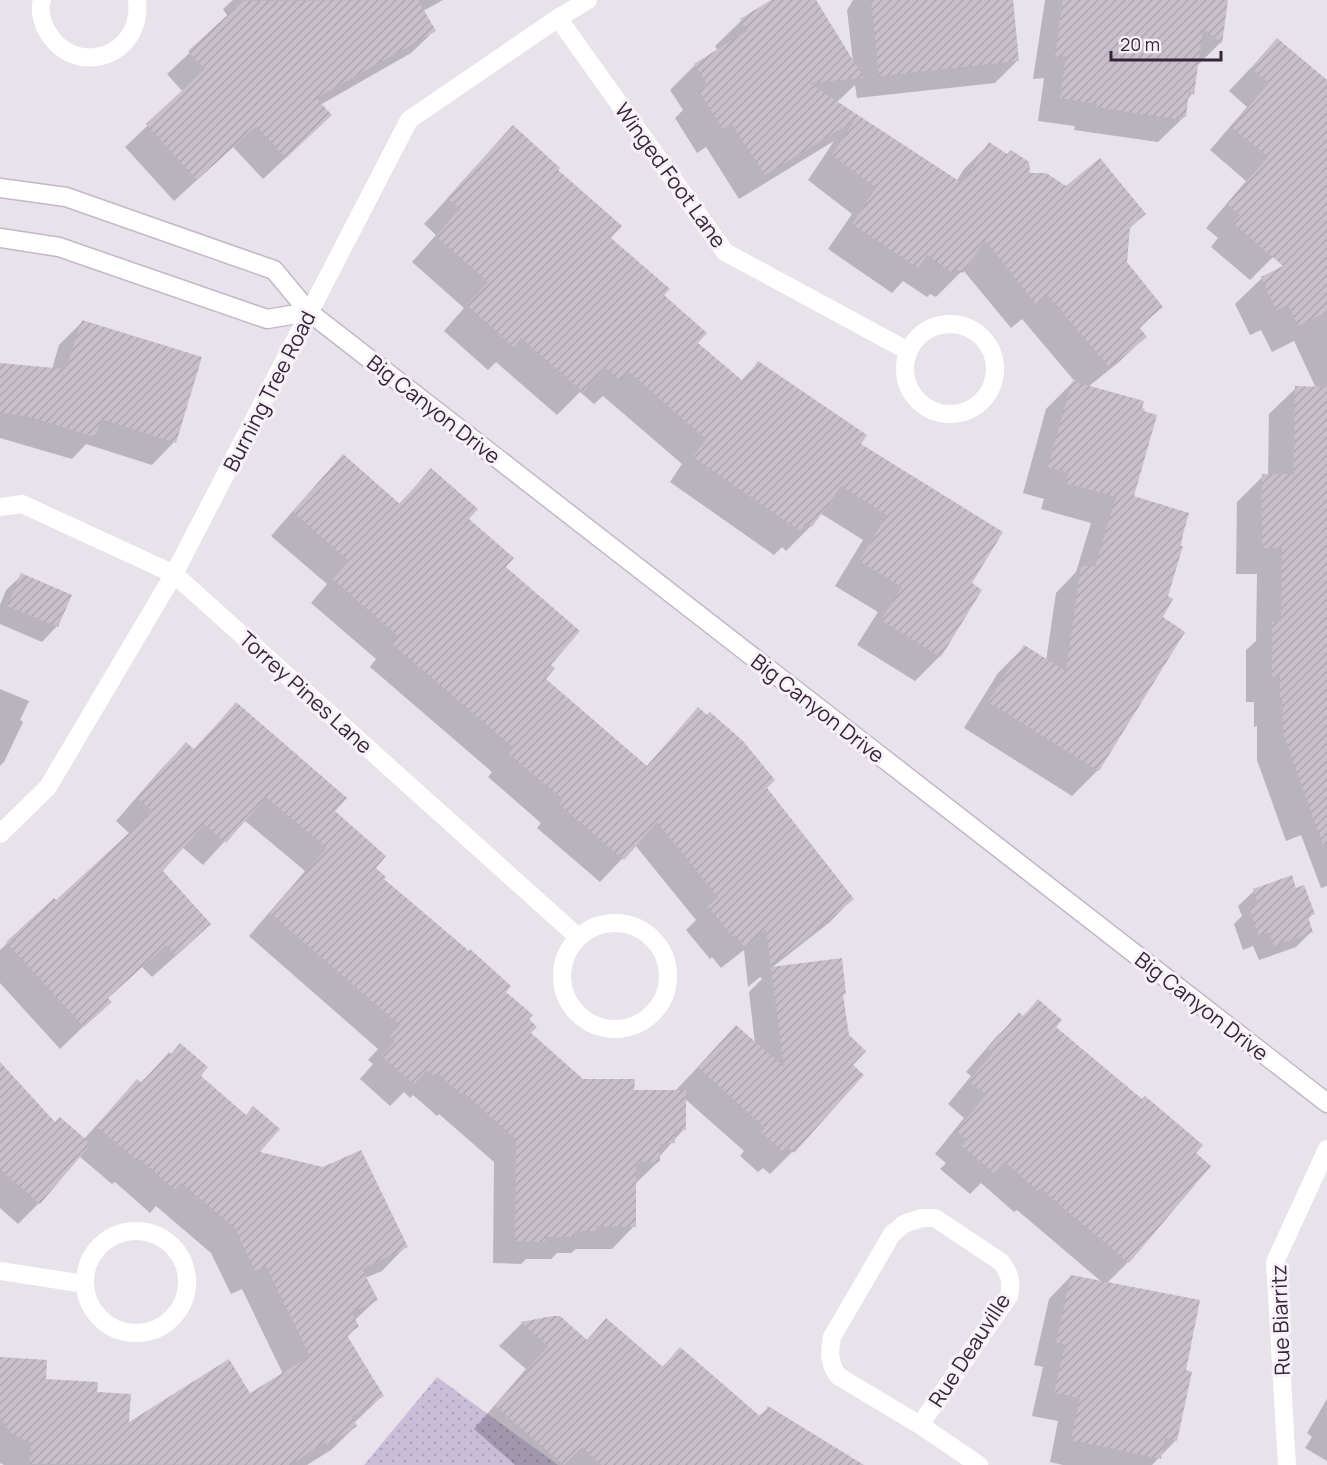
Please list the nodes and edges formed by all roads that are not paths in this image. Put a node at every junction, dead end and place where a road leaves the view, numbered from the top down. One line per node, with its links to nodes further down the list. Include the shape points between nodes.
1 (42, 0): 2 (street, via 43,25 52,42 68,53 86,58 105,56 122,47 133,31)
2 (137, 0)
3 (588, 0): 4 (street, Burning Tree Road)
4 (558, 18): 7 (street, Burning Tree Road, via 409,120); 8 (street, Winged Foot Lane, via 725,252)
5 (0, 188): 7 (street, Big Canyon Drive, via 66,197 274,270)
6 (0, 238): 7 (street, via 59,247 267,320)
7 (309, 312): 10 (street, Burning Tree Road); 13 (street, Big Canyon Drive)
8 (908, 351): 8 (street, via 904,369 908,386 917,401 932,411 967,411 982,401 992,386 992,351 982,337 967,327 950,323 933,327 917,337)
9 (0, 507): 10 (street, Torrey Pines Lane, via 22,504)
10 (174, 574): 11 (street, Burning Tree Road, via 48,787); 12 (street, Torrey Pines Lane)
11 (0, 834)
12 (578, 937): 12 (street, via 566,955 562,975 565,996 577,1013 594,1025 615,1030 635,1026 653,1014 665,997 669,977 665,956 654,939 637,927 616,922 596,926)
13 (1327, 1103)
14 (1327, 1149): 19 (street, Rue Biarritz, via 1275,1262)
15 (0, 1271): 16 (street)
16 (85, 1284): 16 (street, via 90,1304 101,1319 118,1330 138,1333 158,1329 174,1317 185,1300 188,1281 183,1261 171,1245 155,1234 135,1231 115,1236 99,1248 88,1264)
17 (920, 1425): 17 (street, Rue Deauville, via 838,1376 830,1351 832,1337 892,1234 904,1224 935,1218 1001,1262 1012,1282 1009,1296); 18 (street, Rue Deauville)
18 (979, 1465)
19 (1287, 1465)

